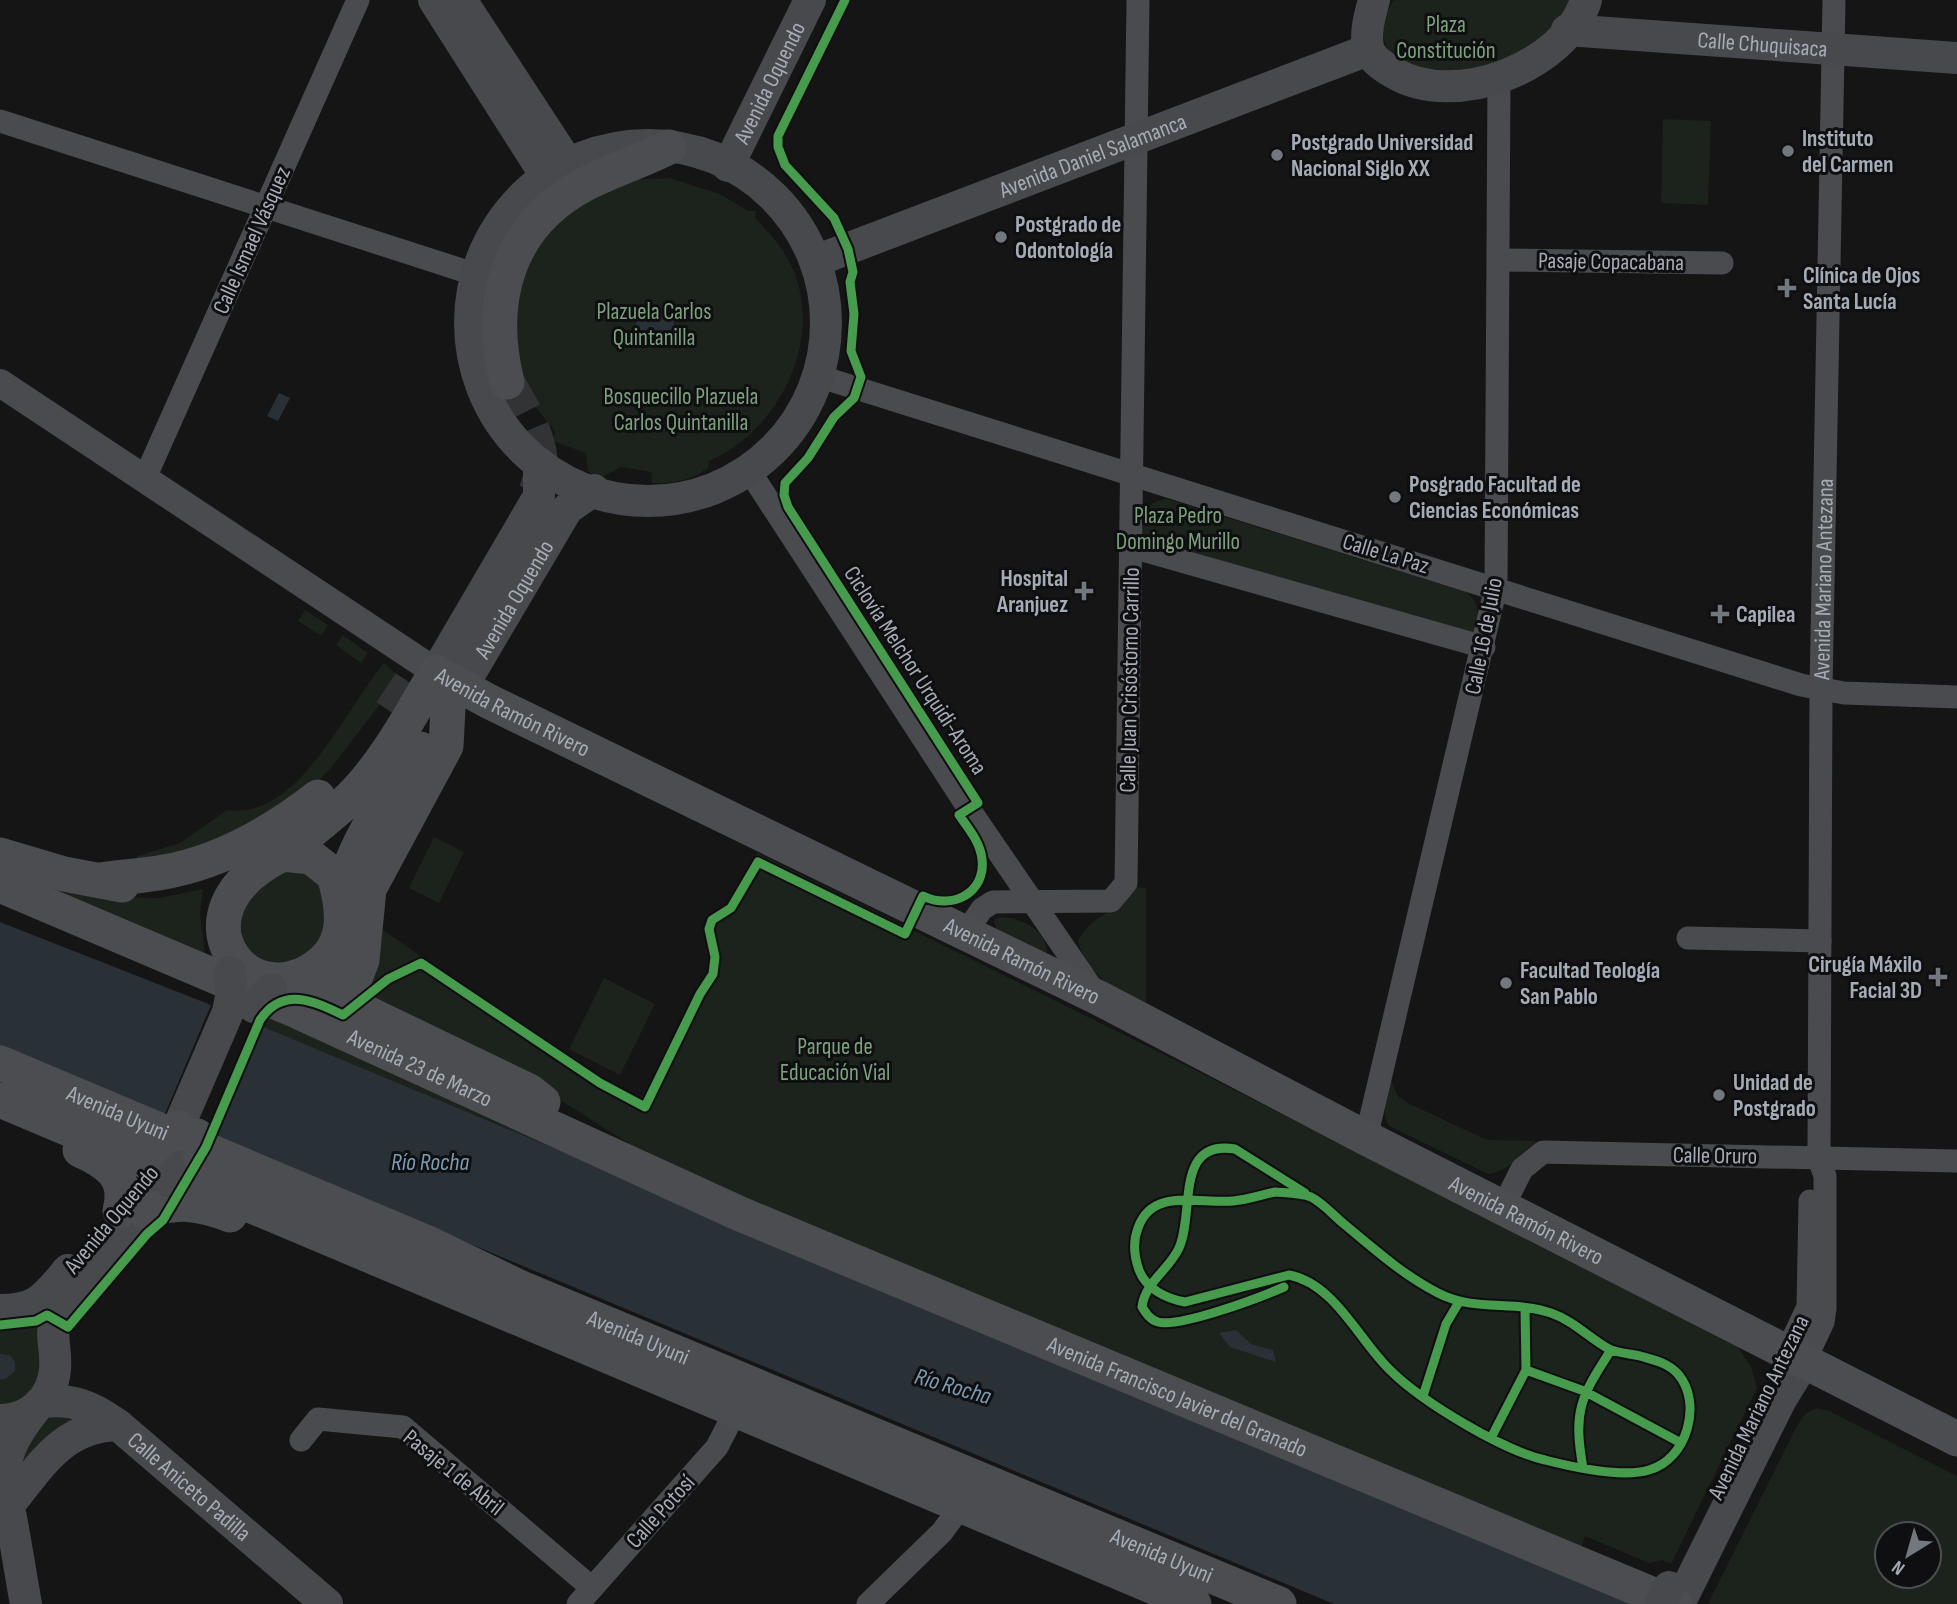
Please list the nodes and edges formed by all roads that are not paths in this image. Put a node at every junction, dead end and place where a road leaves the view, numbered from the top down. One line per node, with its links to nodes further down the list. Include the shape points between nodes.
1 (358, 0): 19 (street, Calle Ismael Vásquez)
2 (434, 0): 18 (main road)
3 (461, 0): 18 (main road)
4 (810, 0): 17 (main road, Avenida Oquendo)
5 (1138, 0): 15 (street, Calle Juan Crisóstomo Carrillo)
6 (1374, 0): 10 (main road, via 1367,27)
7 (1586, 0): 9 (main road)
8 (1834, 0): 11 (street, Avenida Mariano Antezana)
9 (1567, 30): 11 (main road, Calle Chuquisaca); 13 (main road, via 1541,54)
10 (1368, 50): 13 (main road, via 1384,67 1409,82 1440,88); 15 (main road, Avenida Daniel Salamanca)
11 (1834, 51): 12 (main road, Calle Chuquisaca); 36 (street, Avenida Mariano Antezana)
12 (1957, 58)
13 (1499, 79): 21 (street, Calle 16 de Julio)
14 (0, 121): 19 (street)
15 (1136, 138): 20 (main road, Avenida Daniel Salamanca); 29 (street, Calle Juan Crisóstomo Carrillo)
16 (669, 147): 17 (main road); 18 (main road, via 617,147); 25 (main road, via 585,184 557,202 534,225 515,253 503,284 499,350)
17 (728, 166): 20 (main road, via 761,189 793,222)
18 (557, 169): 23 (main road, via 522,196 502,219)
19 (267, 205): 23 (street); 30 (street, Calle Ismael Vásquez)
20 (818, 260): 24 (main road, via 829,318)
21 (1500, 260): 22 (street, Pasaje Copacabana); 33 (street, Calle 16 de Julio)
22 (1723, 263)
23 (474, 274): 27 (main road, via 466,325 474,377 503,430)
24 (821, 377): 28 (main road, via 798,423); 29 (street, Calle La Paz)
25 (507, 382)
26 (0, 383): 30 (street, Avenida Ramón Rivero)
27 (539, 463): 31 (main road); 35 (main road, Avenida Oquendo, via 539,496)
28 (750, 472): 31 (main road, via 721,486 658,499); 45 (street)
29 (1131, 474): 32 (street, Calle Juan Crisóstomo Carrillo); 33 (street, Calle La Paz)
30 (144, 480): 35 (street, Avenida Ramón Rivero)
31 (594, 489): 35 (main road, Avenida Oquendo, via 567,509)
32 (1132, 547): 34 (street); 45 (street, Calle Juan Crisóstomo Carrillo, via 1126,883 1111,901)
33 (1496, 587): 34 (street, Calle 16 de Julio); 36 (street, Calle La Paz)
34 (1483, 647): 56 (street, Calle 16 de Julio)
35 (449, 689): 40 (main road, Avenida Oquendo, via 400,734 348,800); 44 (main road, Avenida Oquendo, via 364,836 345,875); 46 (main road, Avenida Ramón Rivero); 50 (main road, via 446,746 369,889 362,960 356,976 339,994)
36 (1821, 690): 37 (street, Calle La Paz); 49 (street, Avenida Mariano Antezana)
37 (1957, 697)
38 (391, 712): 42 (main road, via 325,791 278,826 198,862 163,872)
39 (0, 855): 42 (main road)
40 (283, 855): 41 (main road, Avenida Oquendo); 44 (main road, via 311,857 324,864 334,875)
41 (251, 872): 42 (main road, via 153,889); 47 (main road, via 234,890 224,912)
42 (100, 880)
43 (0, 885): 50 (main road)
44 (341, 899): 50 (main road, via 343,924 325,960)
45 (1033, 901): 46 (street, Calle Juan Crisóstomo Carrillo, via 993,902); 51 (street)
46 (966, 932): 51 (main road, Avenida Ramón Rivero)
47 (222, 937): 50 (main road); 50 (main road, via 242,965 273,980)
48 (1688, 939): 49 (street)
49 (1820, 941): 58 (street, Avenida Mariano Antezana)
50 (272, 998): 57 (main road, Avenida Oquendo); 75 (main road, Avenida Francisco Javier del Granado, via 528,1091 598,1150 683,1189)
51 (1099, 999): 56 (main road, Avenida Ramón Rivero)
52 (0, 1063): 62 (main road, Avenida Uyuni, via 432,1245)
53 (0, 1080): 57 (main road, bridge, via 116,1129)
54 (0, 1100): 62 (main road, Avenida Uyuni, via 420,1275)
55 (0, 1115): 61 (main road, via 104,1160 114,1170)
56 (1366, 1138): 60 (main road, Avenida Ramón Rivero)
57 (178, 1149): 61 (main road, Avenida Oquendo); 62 (main road, bridge, via 201,1157 237,1180 428,1256)
58 (1819, 1158): 59 (street, Calle Oruro); 60 (street, Calle Oruro, via 1543,1152 1522,1169); 65 (street, Avenida Mariano Antezana, via 1810,1175 1808,1307)
59 (1957, 1161)
60 (1503, 1208): 65 (main road, Avenida Ramón Rivero)
61 (132, 1212): 62 (main road, via 172,1203 210,1207 366,1268); 63 (main road, Avenida Oquendo)
62 (514, 1301): 67 (main road, Avenida Uyuni); 80 (main road, Avenida Uyuni)
63 (51, 1306): 64 (main road); 66 (main road, via 55,1368)
64 (0, 1310)
65 (1796, 1355): 70 (main road, Avenida Ramón Rivero); 75 (main road, Avenida Mariano Antezana)
66 (38, 1406): 68 (main road, Calle Aniceto Padilla, via 15,1419); 69 (main road, Calle Aniceto Padilla, via 76,1402); 72 (main road, via 9,1445 3,1465)
67 (735, 1412): 73 (main road, Avenida Uyuni); 74 (street, Calle Potosí, via 717,1447)
68 (0, 1420)
69 (118, 1424): 72 (main road, via 99,1425 68,1438); 77 (main road, Calle Aniceto Padilla)
70 (1957, 1438)
71 (301, 1440): 74 (street, Pasaje 1 de Abril, via 318,1419 402,1427)
72 (4, 1491): 76 (main road)
73 (961, 1506): 78 (street, via 942,1532); 79 (main road, Avenida Uyuni)
74 (585, 1596)
75 (1674, 1599)
76 (26, 1604)
77 (327, 1604)
78 (868, 1604)
79 (1194, 1604)
80 (1279, 1604)

